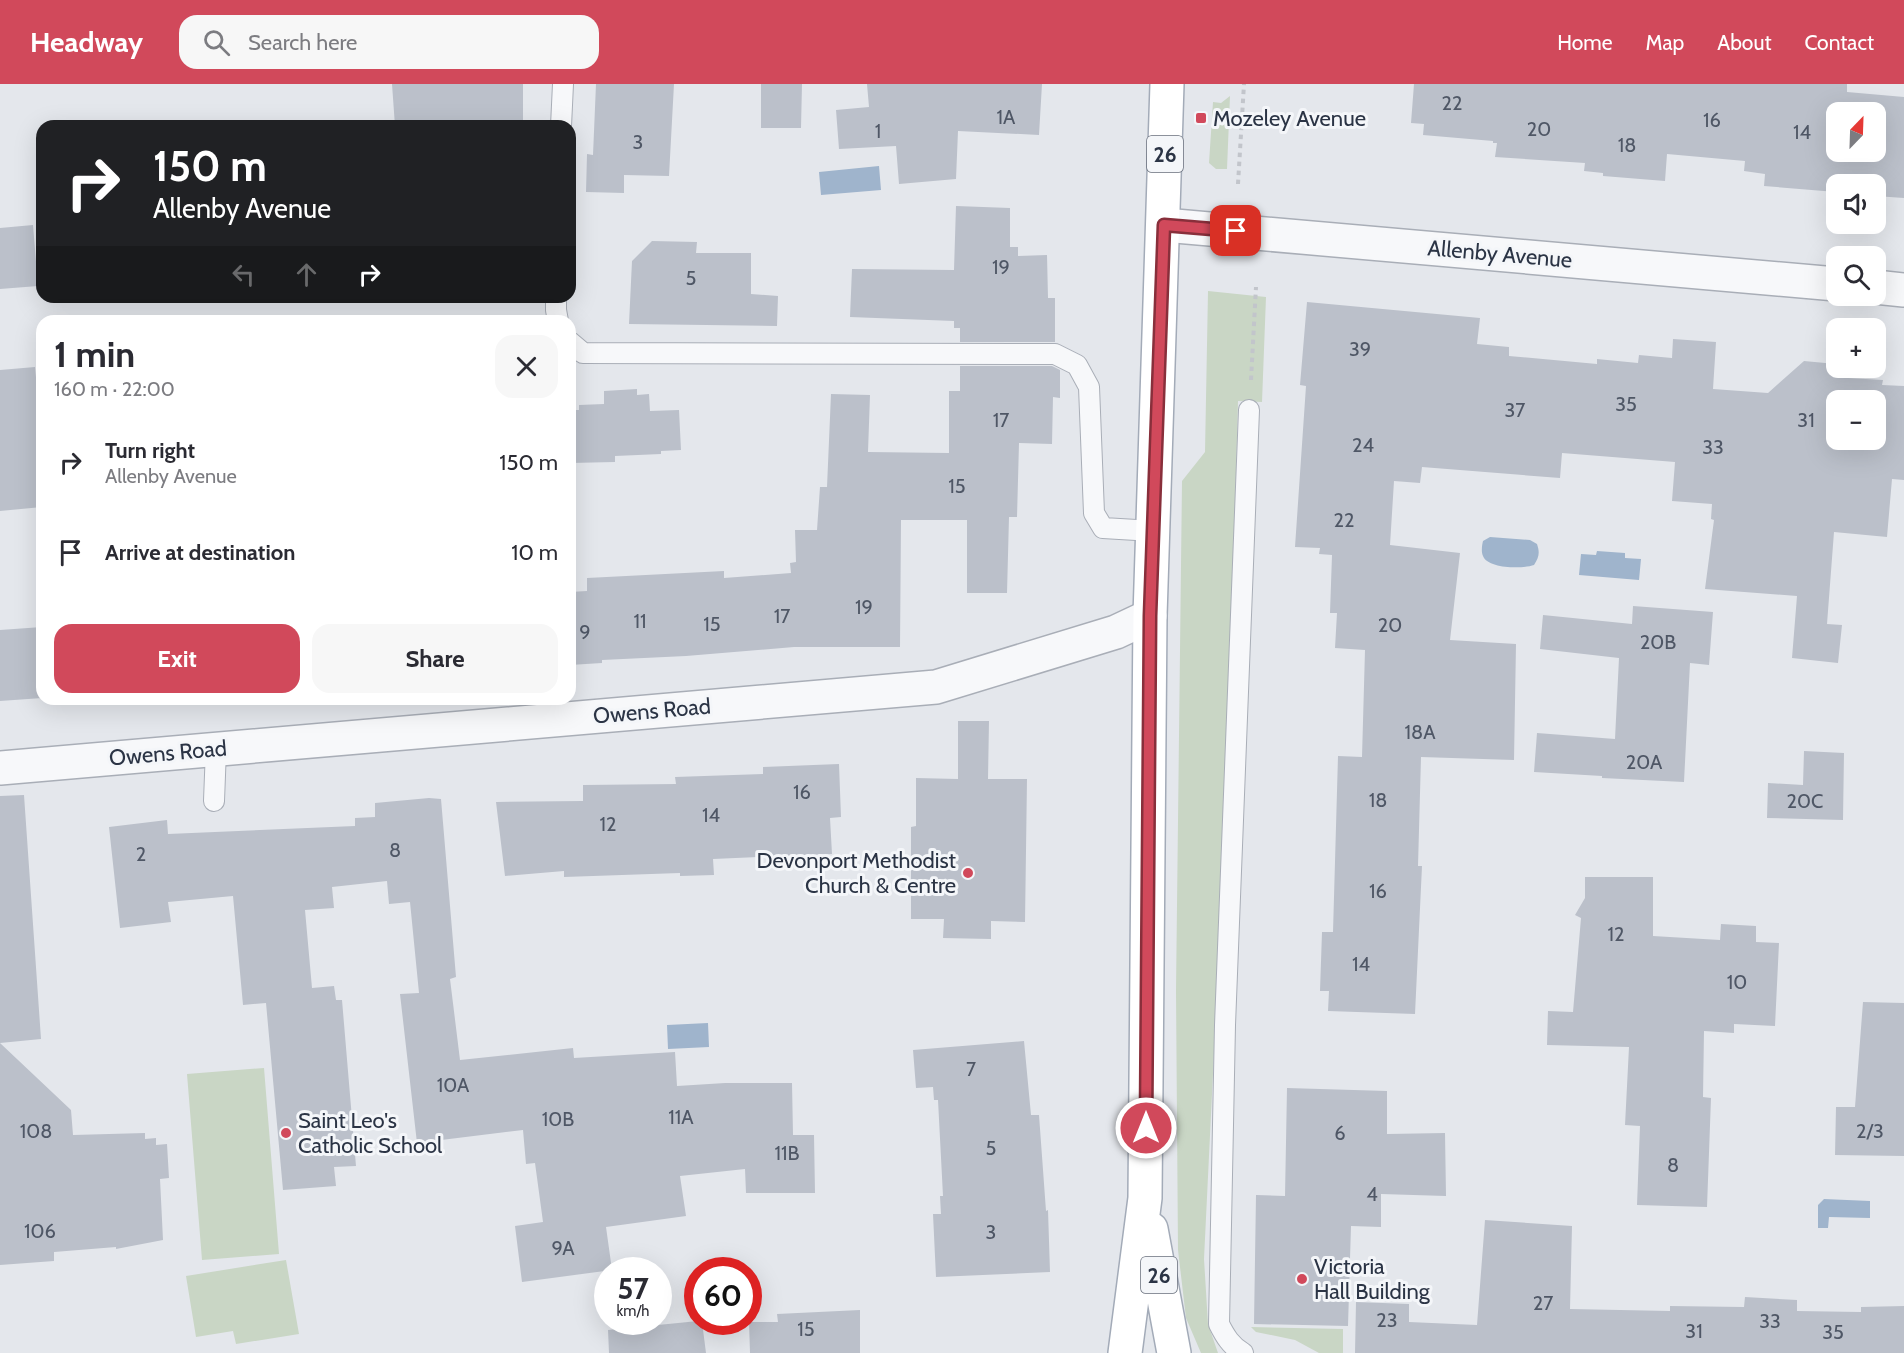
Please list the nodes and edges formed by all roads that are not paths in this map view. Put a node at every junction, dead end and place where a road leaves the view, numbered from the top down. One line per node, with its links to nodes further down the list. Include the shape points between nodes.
1 (562, 84): 3 (lane)
2 (1167, 84): 4 (main road, 26)
3 (561, 120)
4 (1164, 225): 5 (street, Allenby Avenue); 10 (main road, 26)
5 (1826, 283)
6 (1886, 288): 7 (street)
7 (1904, 290)
8 (576, 347): 10 (lane, via 583,353 1055,354 1077,365 1089,387 1094,513 1103,528)
9 (1250, 410): 18 (lane, via 1225,1037 1219,1313 1225,1336)
10 (1153, 531): 11 (main road, 26)
11 (1150, 616): 12 (street, Owens Road, via 1116,632 936,687); 15 (main road, 26)
12 (216, 749): 13 (street, Owens Road); 14 (lane)
13 (0, 768)
14 (214, 801)
15 (1145, 1198): 16 (main road, 26); 17 (main road, 26)
16 (1125, 1353)
17 (1174, 1353)
18 (1243, 1353)

